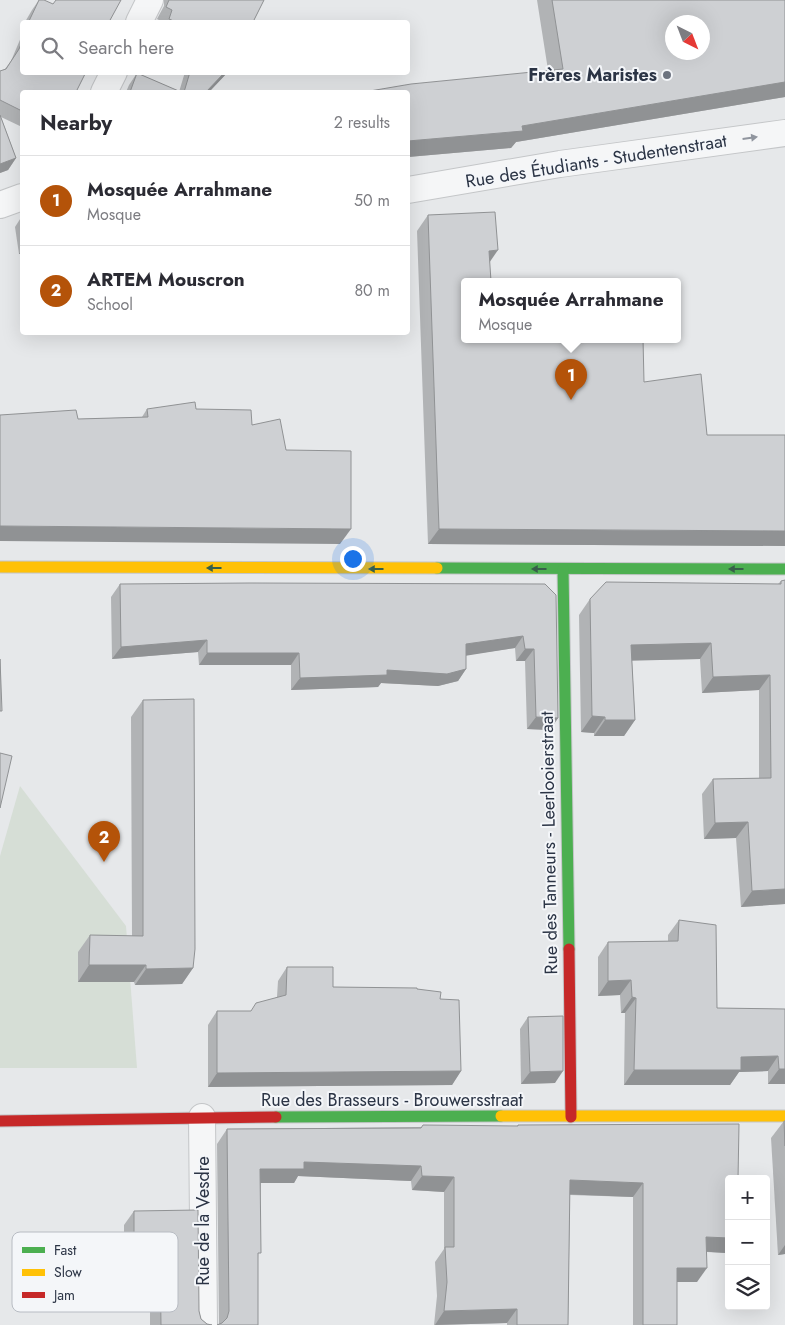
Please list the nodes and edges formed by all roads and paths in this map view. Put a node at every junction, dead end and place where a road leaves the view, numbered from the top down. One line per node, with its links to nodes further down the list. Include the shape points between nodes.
1 (150, 0): 2 (street)
2 (140, 20)
3 (112, 75): 4 (street)
4 (105, 90)
5 (785, 133): 6 (street, Rue des Étudiants - Studentenstraat, one-way to 5, via 560,164)
6 (410, 190)
7 (20, 198): 8 (street)
8 (0, 205)
9 (0, 567): 10 (street, one-way to 9)
10 (563, 569): 11 (street, one-way to 10); 14 (street, Rue des Tanneurs - Leerlooierstraat)
11 (785, 569)
12 (785, 1116): 14 (street, Rue des Brasseurs - Brouwersstraat)
13 (202, 1117): 14 (street, Rue des Brasseurs - Brouwersstraat); 15 (street, Rue des Brasseurs - Brouwersstraat); 16 (street, Rue de la Vesdre)
14 (571, 1117)
15 (0, 1120)
16 (204, 1325)

